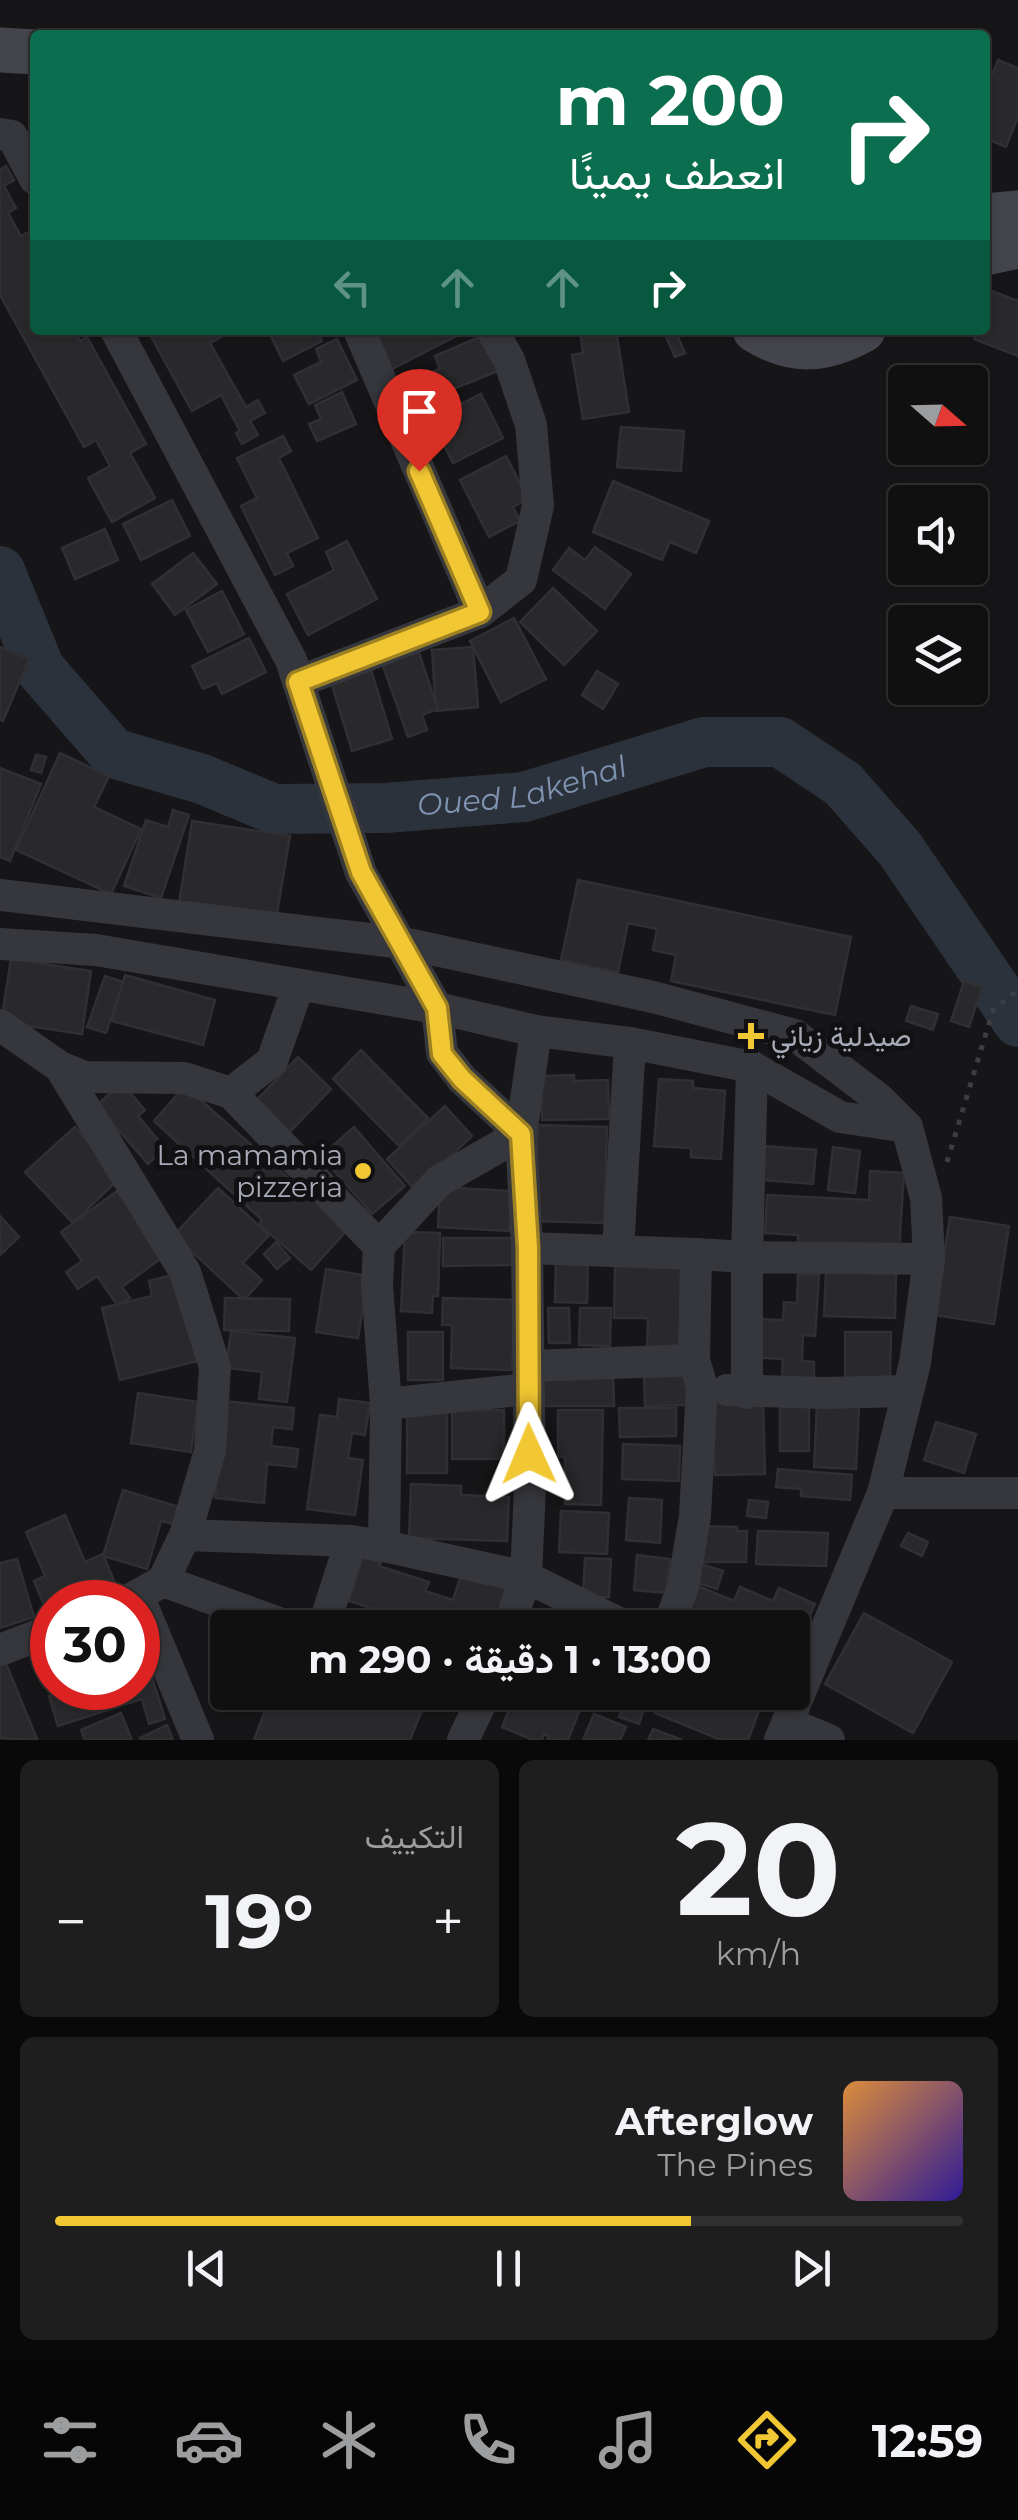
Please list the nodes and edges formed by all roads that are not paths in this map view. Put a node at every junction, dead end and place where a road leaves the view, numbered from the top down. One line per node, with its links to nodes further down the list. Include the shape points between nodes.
1 (0, 50): 2 (main road)
2 (30, 52)
3 (16, 134): 4 (street)
4 (30, 166)
5 (1018, 213): 6 (main road)
6 (990, 216)
7 (1018, 246): 8 (main road)
8 (990, 252)
9 (119, 335): 15 (street)
10 (360, 335): 14 (street)
11 (495, 335): 14 (street, via 531,425 538,506 521,580)
12 (764, 335): 13 (main road, via 810,349)
13 (855, 335)
14 (480, 612): 15 (street)
15 (298, 682): 17 (street, via 361,872)
16 (0, 895): 17 (street)
17 (403, 943): 20 (street); 27 (street, via 794,1035)
18 (0, 944): 19 (street, via 96,950)
19 (298, 986): 20 (street); 26 (street, via 272,1061)
20 (437, 1008): 22 (street); 28 (street, via 442,1054)
21 (0, 1025): 24 (street)
22 (536, 1031): 23 (street); 28 (street)
23 (630, 1043): 25 (street); 31 (street)
24 (60, 1067): 26 (street, via 86,1077 184,1078); 42 (street, via 185,1272 215,1367 210,1451)
25 (752, 1068): 27 (street, via 840,1117); 33 (street)
26 (231, 1093): 29 (street)
27 (907, 1126): 34 (street, via 926,1198)
28 (521, 1134): 29 (street, via 440,1181); 30 (street)
29 (379, 1246): 39 (street)
30 (528, 1248): 31 (street); 36 (street)
31 (618, 1250): 32 (street)
32 (696, 1254): 33 (street); 35 (street)
33 (747, 1256): 34 (street); 38 (street)
34 (929, 1258): 37 (street)
35 (698, 1374): 36 (street); 38 (street); 52 (street, via 695,1516)
36 (528, 1378): 39 (street); 45 (street)
37 (907, 1391): 38 (street); 40 (street)
38 (747, 1393)
39 (386, 1404): 44 (street)
40 (883, 1493): 41 (street); 57 (street)
41 (1018, 1493)
42 (186, 1535): 43 (street); 46 (street)
43 (351, 1541): 44 (street); 49 (street)
44 (384, 1546): 45 (street)
45 (526, 1577): 50 (street); 51 (street)
46 (152, 1580)
47 (160, 1598): 48 (street)
48 (213, 1610)
49 (329, 1610)
50 (514, 1610)
51 (593, 1610)
52 (675, 1610)
53 (30, 1638): 55 (street)
54 (160, 1641): 59 (street)
55 (0, 1650)
56 (479, 1710): 58 (street)
57 (785, 1714): 60 (street)
58 (467, 1739)
59 (198, 1740)
60 (830, 1740)

